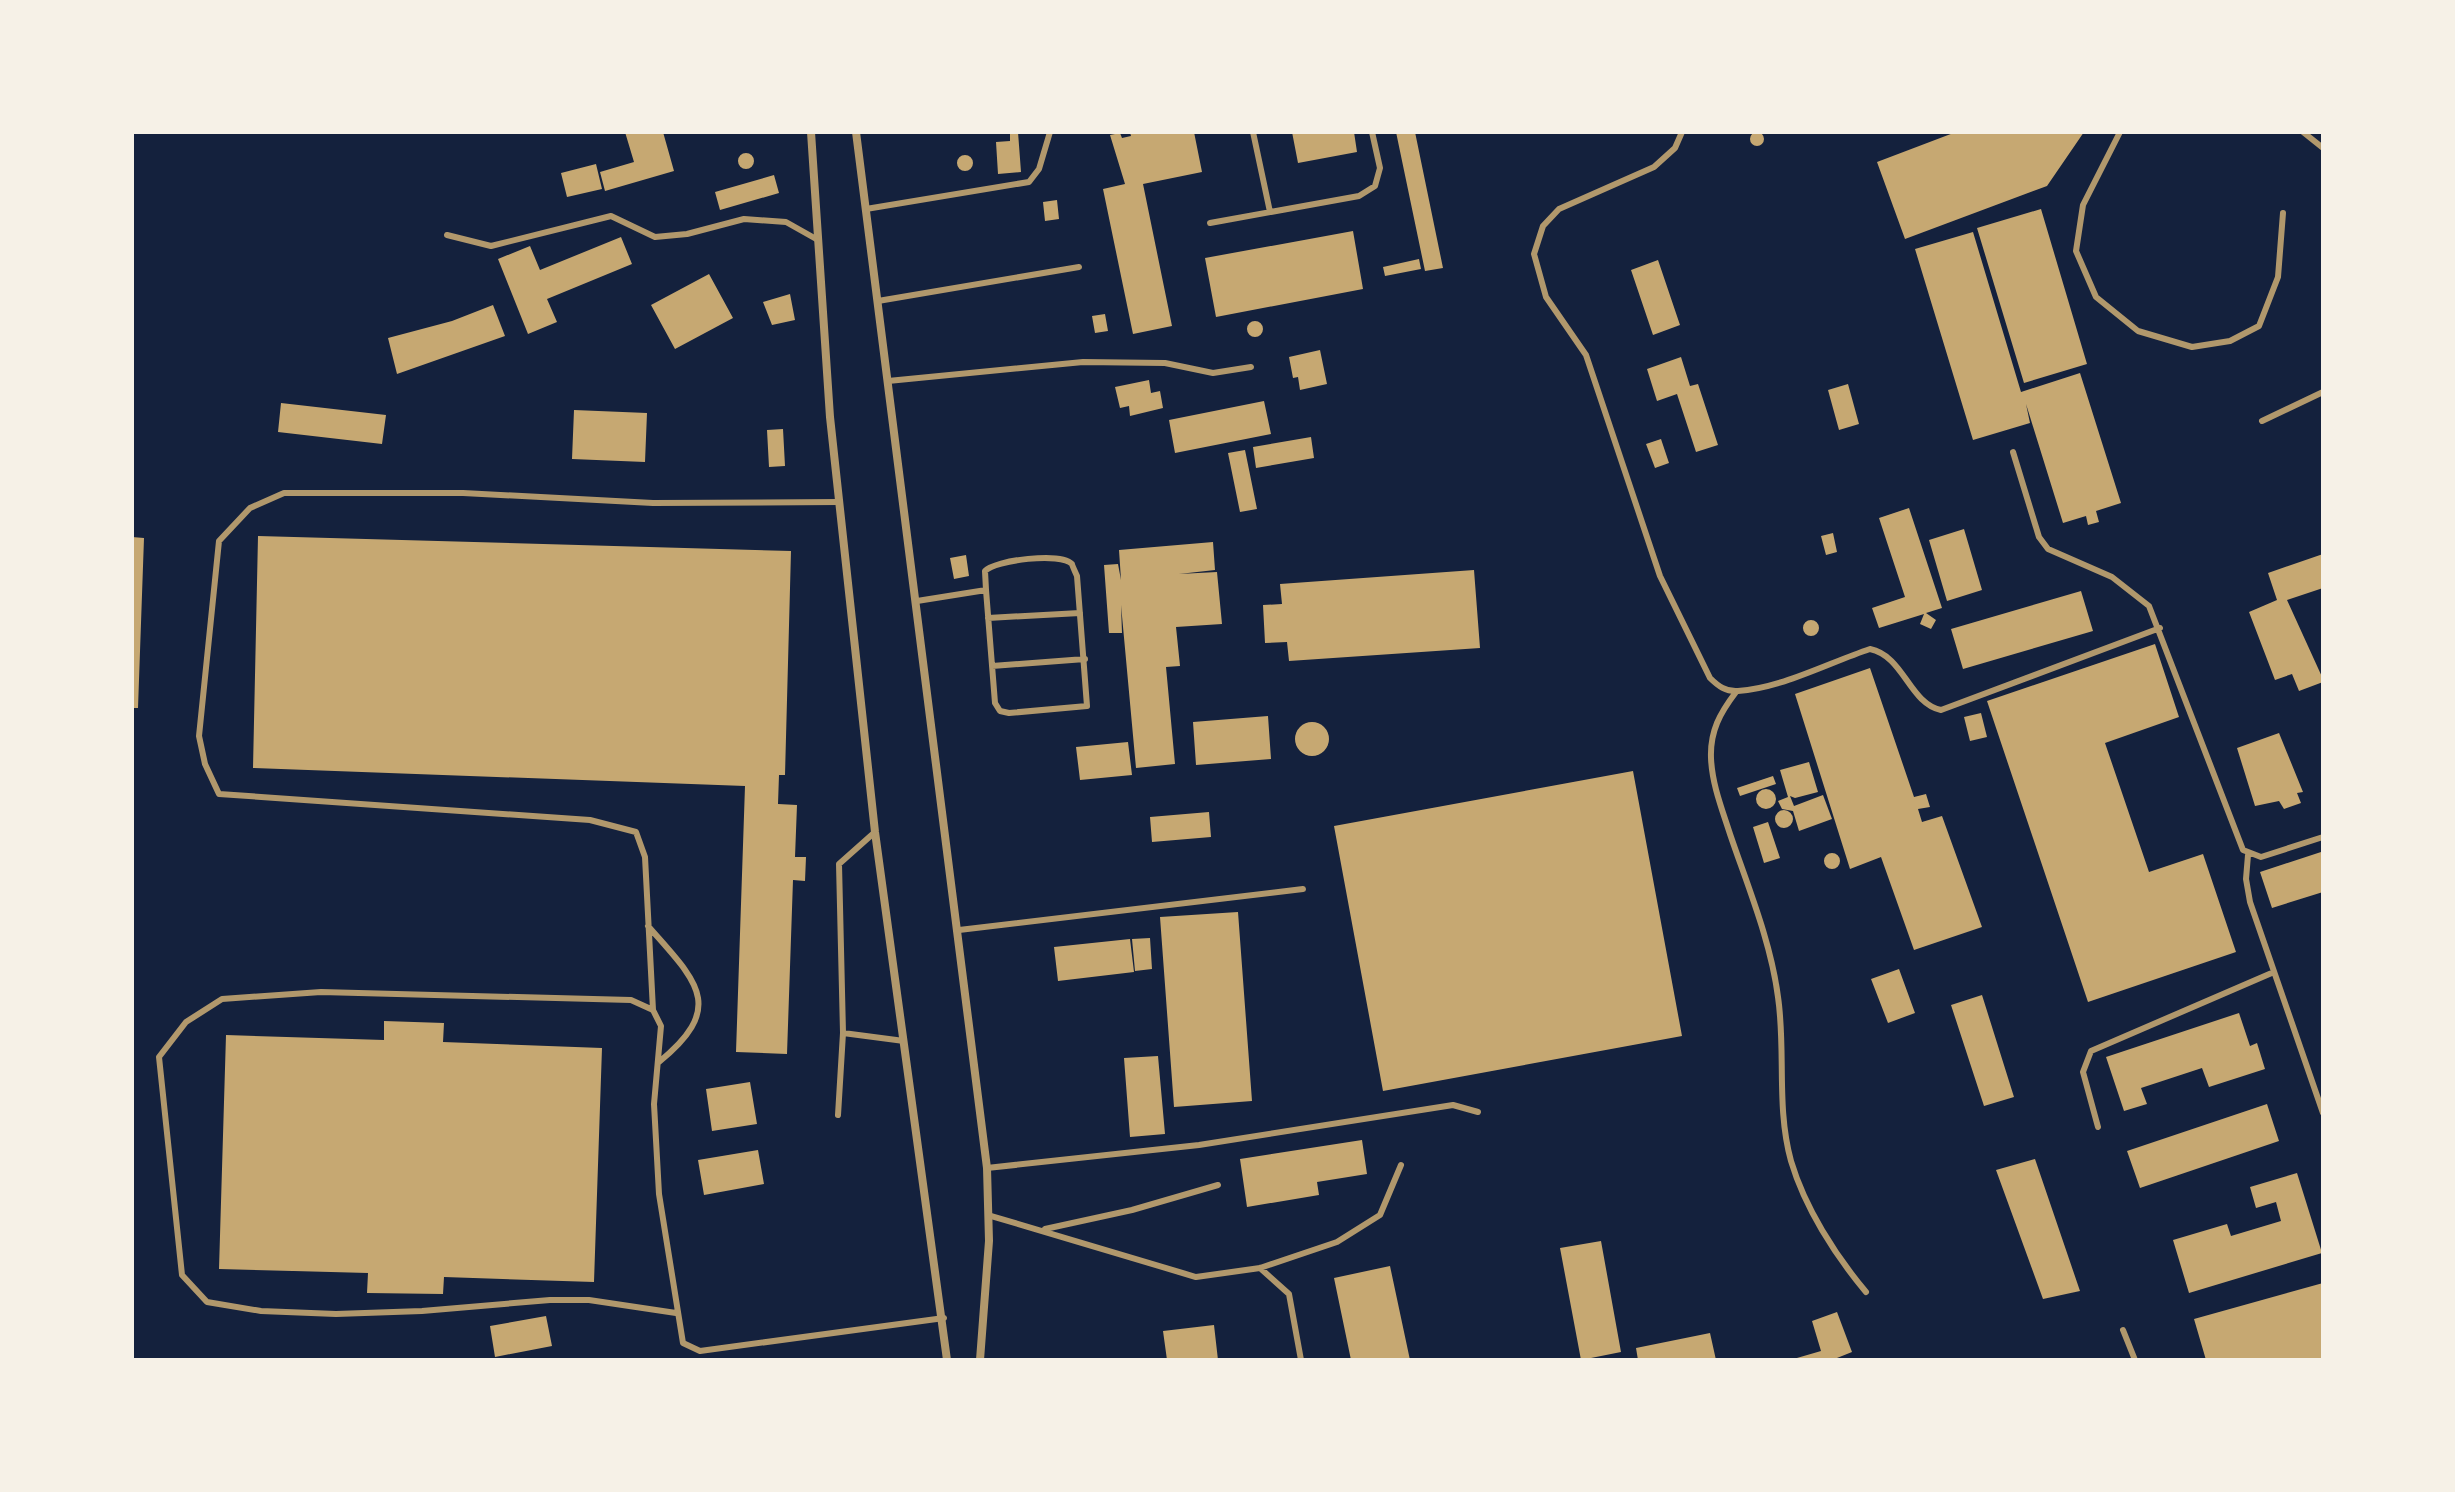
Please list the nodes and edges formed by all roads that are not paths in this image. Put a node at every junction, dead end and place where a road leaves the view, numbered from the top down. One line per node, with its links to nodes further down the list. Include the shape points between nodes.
1 (811, 132): 15 (street)
2 (856, 132): 10 (street)
3 (1050, 132): 10 (lane, via 1039,169 1029,182)
4 (1253, 132): 11 (lane)
5 (1372, 132): 11 (lane, via 1380,168 1375,186 1359,196)
6 (1682, 132): 31 (lane, via 1675,148 1654,167 1559,209 1543,226 1534,254 1546,297 1586,355 1660,576 1685,631 1710,678)
7 (2120, 132): 12 (lane, via 2083,205 2076,251 2096,297 2138,331 2192,347 2230,341 2259,326 2278,277)
8 (2303, 132): 9 (lane)
9 (2323, 148)
10 (866, 209): 17 (street)
11 (1270, 212): 13 (lane)
12 (2283, 213)
13 (1210, 223)
14 (447, 235): 15 (lane, via 491,246 611,216 655,237 744,219 786,222)
15 (818, 240): 23 (street)
16 (1079, 267): 17 (lane)
17 (878, 301): 19 (street)
18 (1251, 367): 19 (lane, via 1213,373 1165,363 1083,362)
19 (888, 381): 25 (street)
20 (2323, 392): 21 (lane)
21 (2262, 421)
22 (2013, 452): 28 (lane, via 2039,537 2048,549 2126,585 2149,606)
23 (839, 502): 32 (street); 36 (lane, via 653,503 463,493 284,493 250,508 219,541 199,736 219,794 614,823 636,832 645,857)
24 (986, 590): 25 (lane); 26 (lane, via 985,571 999,562 1062,559 1072,564 1077,576); 27 (lane)
25 (917, 601): 37 (street)
26 (1080, 613): 27 (lane); 29 (lane)
27 (988, 618): 30 (lane)
28 (2160, 628): 31 (lane, via 1941,710 1924,702 1882,651 1870,649); 34 (lane)
29 (1085, 659): 30 (lane); 30 (lane, via 1090,702 1082,709 1000,711)
30 (992, 666)
31 (1736, 692): 53 (lane, via 1711,735 1711,759 1779,998 1783,1112 1791,1161 1844,1266)
32 (875, 832): 40 (lane, via 839,864); 41 (street)
33 (2323, 837): 34 (lane, via 2261,857)
34 (2248, 855): 38 (lane, via 2250,902)
35 (1303, 889): 37 (lane)
36 (648, 926): 39 (lane); 42 (lane, via 691,978 700,1000 684,1041)
37 (959, 930): 48 (street)
38 (2274, 972): 44 (lane); 46 (lane, via 2091,1051 2083,1072)
39 (653, 1010): 42 (lane, via 661,1026); 54 (lane, via 631,1000 352,992 222,999 186,1022 159,1057 182,1275 207,1302 336,1314 589,1300)
40 (843, 1033): 41 (lane); 45 (lane)
41 (904, 1041): 55 (street)
42 (659, 1062): 54 (lane, via 654,1104 659,1194)
43 (1478, 1112): 48 (lane, via 1453,1105 1199,1145)
44 (2323, 1113)
45 (838, 1115)
46 (2098, 1127)
47 (1401, 1165): 52 (lane, via 1380,1215 1337,1242)
48 (987, 1168): 50 (street)
49 (1218, 1185): 51 (lane)
50 (988, 1215): 51 (lane); 58 (street)
51 (1042, 1230): 52 (lane, via 1196,1277)
52 (1260, 1268): 59 (lane, via 1289,1294)
53 (1866, 1292)
54 (676, 1313): 55 (lane, via 683,1343 700,1351)
55 (944, 1318): 57 (street)
56 (2123, 1330): 60 (lane)
57 (947, 1360)
58 (980, 1360)
59 (1301, 1360)
60 (2135, 1360)

